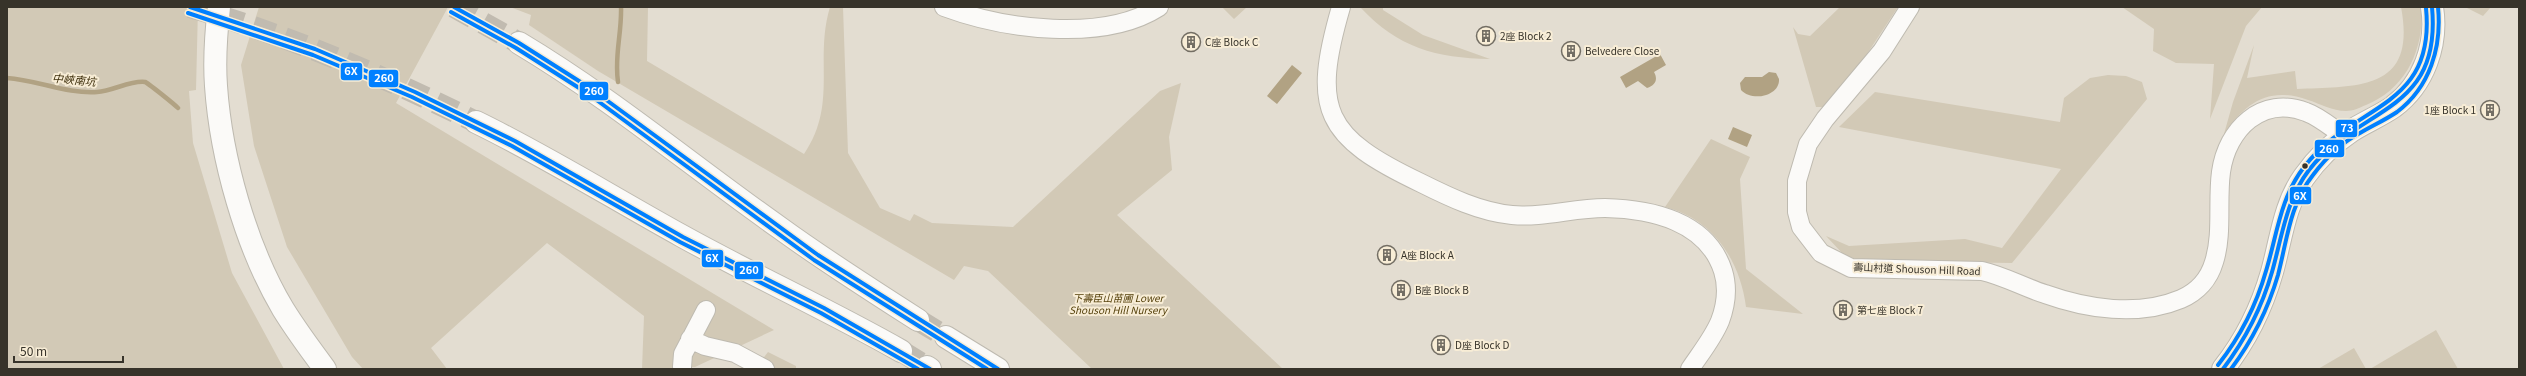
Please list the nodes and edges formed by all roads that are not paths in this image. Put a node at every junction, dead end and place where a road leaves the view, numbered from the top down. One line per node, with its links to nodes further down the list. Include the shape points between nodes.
1 (219, 7): 16 (main road, via 216,87 222,131 241,207 282,308)
2 (944, 7): 3 (street, via 988,21 1056,29 1114,23 1143,16)
3 (1159, 7)
4 (1341, 7): 19 (street, via 1327,63 1328,103 1344,133 1377,161 1444,194 1500,214 1526,216 1584,209 1624,209 1675,221 1705,240 1721,265 1726,298 1718,326)
5 (1910, 7): 9 (street, 壽山村道 Shouson Hill Road, via 1882,51 1814,133 1799,168 1796,196 1801,227 1822,253 1851,268 1982,271 2061,300 2104,309 2168,303 2196,290 2212,269 2217,252 2223,162 2232,140 2250,118 2270,108 2297,109)
6 (2432, 7): 9 (main road, via 2432,43 2418,79 2395,106)
7 (519, 43): 11 (main road, via 590,88 676,149 779,228)
8 (476, 122): 14 (main road, via 683,237 824,308)
9 (2348, 133): 20 (main road, via 2320,158 2295,193 2260,306 2243,340)
10 (706, 310): 13 (street)
11 (918, 320)
12 (946, 337): 18 (main road)
13 (690, 339): 15 (street); 17 (street, via 705,346 735,353)
14 (901, 351)
15 (682, 367)
16 (325, 369)
17 (765, 369)
18 (998, 369)
19 (1690, 369)
20 (2223, 369)

